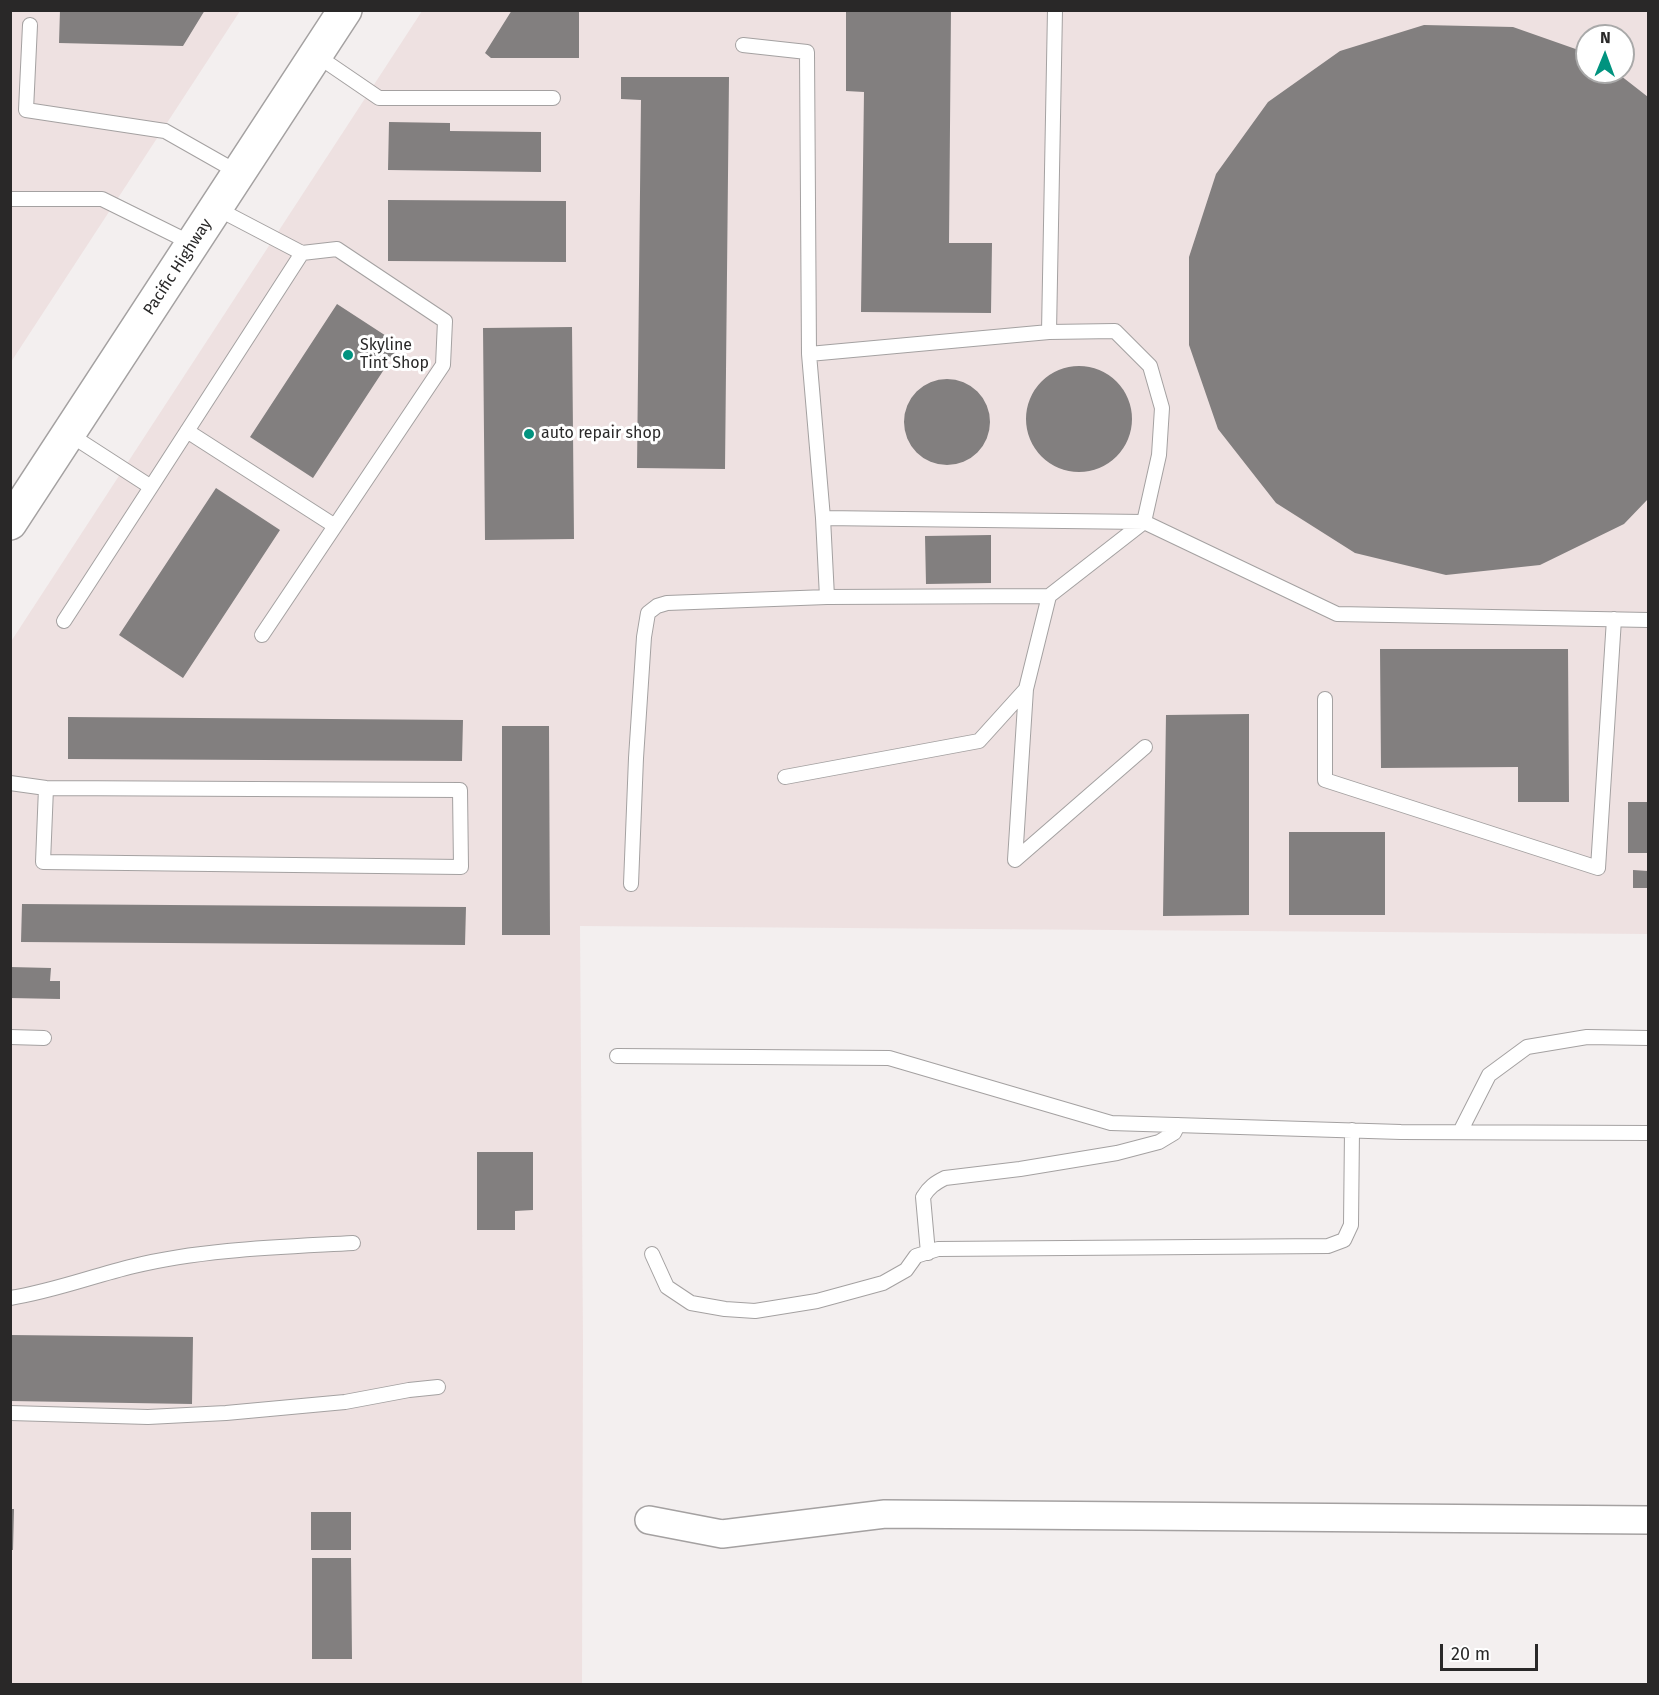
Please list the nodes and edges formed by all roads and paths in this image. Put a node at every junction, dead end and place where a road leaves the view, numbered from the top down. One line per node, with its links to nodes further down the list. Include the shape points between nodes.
1 (1055, 10): 12 (lane)
2 (343, 11): 5 (highway, Pacific Highway)
3 (30, 25): 7 (lane, via 26,110 165,131)
4 (743, 45): 13 (lane, via 807,52)
5 (316, 55): 6 (lane, via 379,98); 7 (highway, Pacific Highway)
6 (553, 98)
7 (239, 173): 9 (highway, Pacific Highway)
8 (10, 200): 10 (lane, via 102,200)
9 (216, 208): 10 (highway, Pacific Highway); 11 (lane)
10 (193, 244): 15 (highway, Pacific Highway)
11 (302, 253): 14 (lane); 20 (lane, via 337,249 445,321 443,365)
12 (1050, 332): 13 (lane); 18 (lane, via 1115,331 1150,366 1162,408 1159,455)
13 (809, 354): 17 (lane)
14 (187, 431): 16 (lane); 20 (lane)
15 (69, 434): 16 (lane); 19 (highway, Pacific Highway)
16 (151, 487): 25 (lane)
17 (824, 518): 18 (lane); 22 (lane)
18 (1144, 522): 21 (lane); 23 (lane, via 1337,615)
19 (10, 523)
20 (335, 526): 26 (lane)
21 (1049, 596): 22 (lane); 27 (lane)
22 (827, 597): 33 (lane, via 667,603 648,613)
23 (1614, 619): 24 (lane); 28 (lane, via 1598,868 1325,780)
24 (1648, 620)
25 (64, 621)
26 (262, 635)
27 (1026, 689): 29 (lane, via 1015,860); 30 (lane, via 979,741)
28 (1325, 699)
29 (1145, 747)
30 (785, 777)
31 (10, 783): 32 (lane)
32 (46, 788): 32 (lane, via 43,862 461,867 460,790)
33 (631, 884)
34 (10, 1037): 35 (lane)
35 (44, 1038)
36 (1648, 1038): 40 (lane, via 1587,1037 1527,1047 1489,1075)
37 (617, 1056): 38 (lane, via 889,1058 1111,1123)
38 (1178, 1125): 39 (lane); 43 (lane, via 1174,1133 1159,1142 1117,1153 935,1182 923,1197)
39 (1352, 1130): 40 (lane); 43 (lane, via 1351,1225 1344,1240 1328,1246 938,1249)
40 (1460, 1132): 41 (lane)
41 (1648, 1133)
42 (352, 1243): 45 (lane, via 224,1251 146,1263)
43 (928, 1253): 44 (lane, via 916,1256 906,1270 883,1283 817,1301 754,1311 691,1303 667,1287)
44 (652, 1254)
45 (10, 1298)
46 (438, 1387): 47 (lane, via 345,1402 226,1413 148,1417)
47 (10, 1413)
48 (650, 1520): 49 (street, via 722,1534 885,1514)
49 (1648, 1520)

